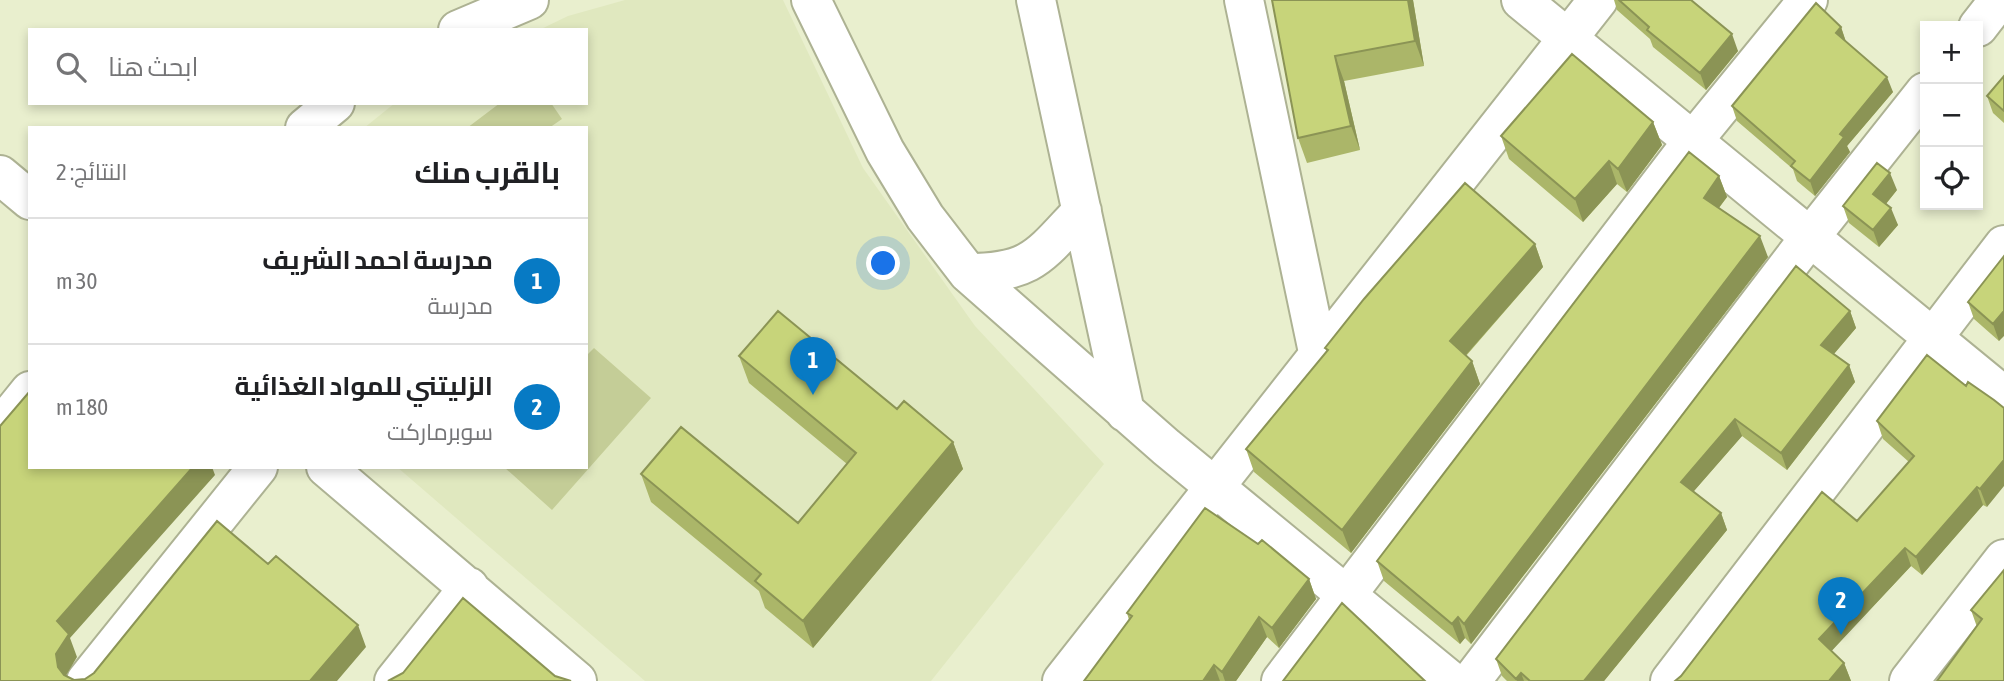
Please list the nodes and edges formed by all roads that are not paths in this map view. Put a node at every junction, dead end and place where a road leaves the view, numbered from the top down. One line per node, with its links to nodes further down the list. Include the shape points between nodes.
1 (529, 0): 10 (street)
2 (811, 0): 21 (street, via 884,151 925,217)
3 (1036, 0): 18 (street)
4 (1244, 0): 23 (street)
5 (1521, 0): 11 (street)
6 (1598, 0): 11 (street)
7 (1808, 0): 15 (street)
8 (1999, 0): 9 (street)
9 (1983, 21)
10 (463, 28)
11 (1567, 39): 15 (street); 23 (street)
12 (1920, 98): 19 (street)
13 (333, 105): 14 (street)
14 (307, 126)
15 (1692, 142): 19 (street); 33 (street)
16 (0, 175): 17 (street)
17 (28, 198)
18 (1082, 211): 21 (street, via 1042,253 1018,268); 26 (street)
19 (1810, 237): 22 (street); 40 (street)
20 (2004, 245): 22 (street)
21 (968, 272): 26 (street)
22 (1930, 338): 25 (street); 41 (street)
23 (1318, 352): 30 (street)
24 (28, 393): 27 (street)
25 (2004, 396)
26 (1125, 412): 30 (street)
27 (0, 428)
28 (256, 469): 34 (street)
29 (328, 469): 32 (street)
30 (1215, 486): 33 (street); 37 (street)
31 (2004, 559): 42 (street)
32 (469, 587): 35 (street); 36 (street)
33 (1346, 597): 38 (street); 39 (street)
34 (86, 681)
35 (394, 681)
36 (577, 681)
37 (1062, 681)
38 (1281, 681)
39 (1451, 681)
40 (1471, 681)
41 (1670, 681)
42 (1909, 681)

